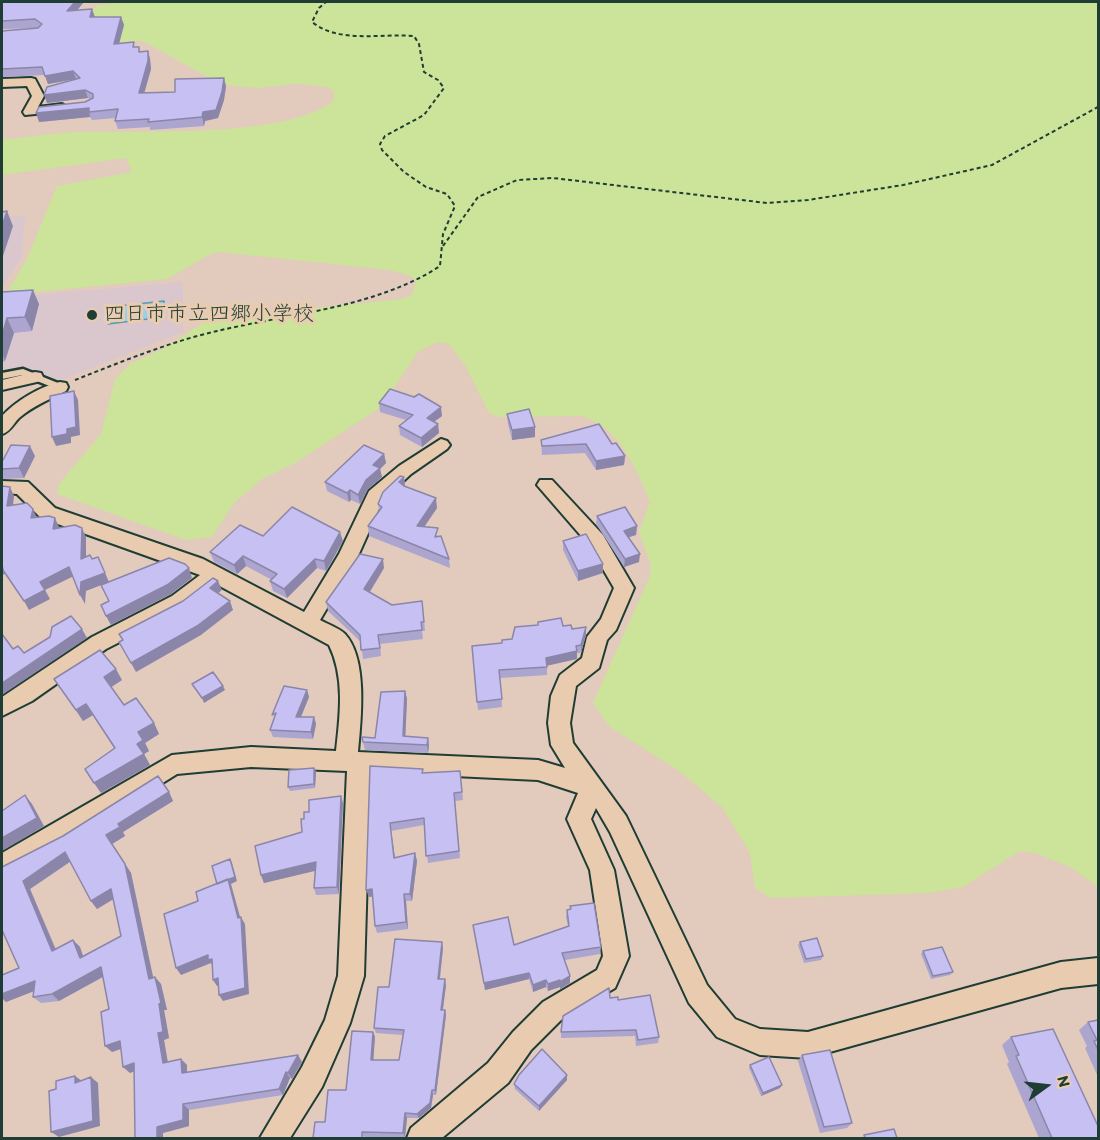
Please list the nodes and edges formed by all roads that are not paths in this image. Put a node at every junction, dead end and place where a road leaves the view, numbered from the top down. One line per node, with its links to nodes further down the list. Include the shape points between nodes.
1 (6, 83): 2 (street); 3 (street, via 31,82 41,92 29,112)
2 (2, 96)
3 (80, 106)
4 (21, 363): 5 (lane)
5 (27, 375): 6 (lane); 7 (street); 8 (lane)
6 (2, 376)
7 (2, 385)
8 (60, 387): 9 (street, via 29,403 6,420)
9 (2, 428)
10 (441, 445): 14 (street, via 375,496 348,556)
11 (546, 484): 17 (street, via 555,498 584,524 624,588 609,624 597,638 592,662 567,681 562,696 562,745)
12 (2, 487): 13 (street, via 22,488 48,513)
13 (215, 574): 14 (street); 15 (street, via 179,602 99,642)
14 (308, 623): 16 (street, via 337,639 346,654)
15 (2, 707)
16 (352, 761): 17 (street, via 538,770 585,785); 18 (street, via 251,757 172,765); 20 (street, via 351,976 337,1023 312,1077)
17 (592, 791): 19 (street, via 604,801 618,824 698,994 726,1028 760,1042 808,1045 1060,975); 21 (street, via 579,819 603,870 616,956 606,979 552,1011 498,1073)
18 (2, 865)
19 (1098, 971)
20 (274, 1138)
21 (421, 1138)

